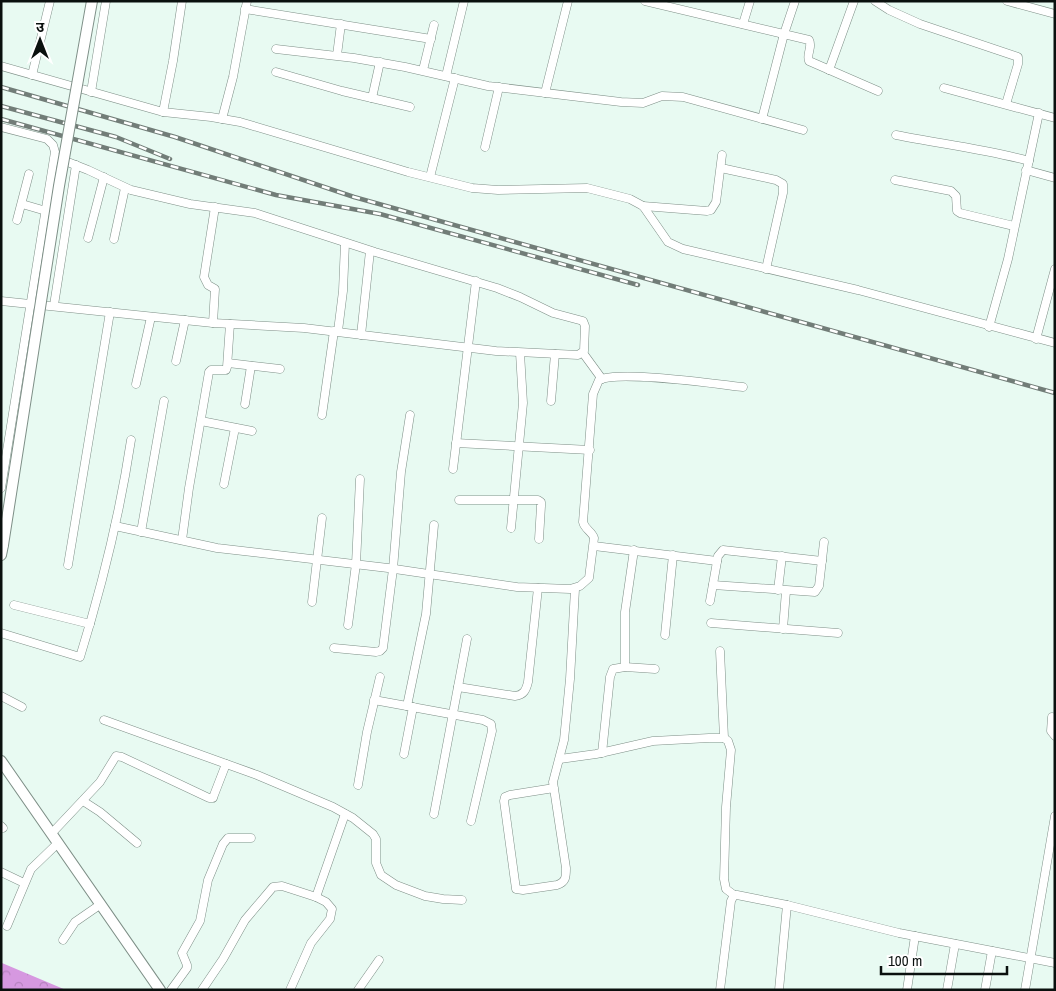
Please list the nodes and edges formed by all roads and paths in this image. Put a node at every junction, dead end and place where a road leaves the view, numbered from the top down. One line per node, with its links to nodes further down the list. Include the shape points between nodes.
1 (50, 1): 27 (street)
2 (92, 1): 123 (street, bridge, via 59,186)
3 (106, 1): 33 (street)
4 (182, 1): 38 (street)
5 (464, 1): 28 (street)
6 (568, 1): 34 (street)
7 (750, 1): 16 (street)
8 (795, 1): 18 (street)
9 (854, 1): 25 (street)
10 (875, 1): 36 (street, via 920,24 1018,57)
11 (1007, 1): 14 (street)
12 (648, 2): 16 (street)
13 (246, 5): 15 (street); 42 (street)
14 (1055, 14)
15 (341, 24): 19 (street); 21 (street)
16 (743, 24): 18 (street)
17 (434, 25): 19 (street)
18 (784, 34): 25 (street, via 809,40 809,61); 40 (street)
19 (431, 39): 24 (street)
20 (276, 49): 21 (street)
21 (337, 55): 22 (street)
22 (380, 62): 24 (street); 35 (street)
23 (1, 66): 27 (street)
24 (423, 70): 28 (street)
25 (829, 70): 32 (street)
26 (276, 72): 35 (street)
27 (32, 75): 33 (street)
28 (446, 76): 29 (street)
29 (455, 78): 30 (street); 55 (street)
30 (500, 87): 34 (street); 46 (street)
31 (944, 88): 36 (street)
32 (878, 91)
33 (91, 92): 38 (street)
34 (545, 93): 40 (street, via 632,103 662,96 683,97)
35 (372, 98): 37 (street)
36 (1006, 104): 39 (street)
37 (410, 108)
38 (163, 112): 42 (street)
39 (1039, 113): 41 (street); 49 (street)
40 (762, 118): 44 (street)
41 (1055, 118)
42 (222, 119): 55 (street)
43 (2, 130): 48 (street, via 51,142)
44 (803, 130)
45 (896, 135): 49 (street, via 987,150)
46 (485, 147)
47 (722, 155): 51 (street)
48 (55, 157): 50 (street); 62 (street)
49 (1028, 161): 52 (street)
50 (76, 165): 54 (street); 74 (street)
51 (721, 168): 60 (street, via 716,202 711,210); 69 (street, via 783,184)
52 (1026, 170): 56 (street); 64 (street)
53 (29, 174): 59 (street)
54 (104, 177): 58 (street); 65 (street)
55 (430, 177): 60 (street, via 484,190 586,188 630,199)
56 (1055, 178)
57 (895, 180): 64 (street, via 951,191 956,196 956,208 960,214)
58 (125, 188): 61 (street); 66 (street)
59 (22, 204): 62 (street); 63 (street)
60 (643, 206): 69 (street, via 662,235 674,246)
61 (215, 208): 67 (street, via 246,211); 78 (street, via 204,277 215,289)
62 (46, 211): 73 (street)
63 (16, 220)
64 (1014, 226): 80 (street)
65 (88, 238)
66 (114, 239)
67 (345, 243): 68 (street); 81 (street, via 343,291)
68 (370, 250): 71 (street); 82 (street)
69 (766, 269): 80 (street, via 858,290)
70 (1055, 269): 83 (street)
71 (476, 281): 85 (street); 87 (street, via 512,293 553,313 583,321)
72 (1, 301): 73 (street)
73 (31, 303): 74 (street); 111 (street)
74 (54, 305): 75 (street)
75 (110, 312): 76 (street); 131 (street)
76 (151, 316): 77 (street); 94 (street)
77 (184, 320): 78 (street); 89 (street)
78 (213, 323): 79 (street)
79 (230, 324): 81 (street); 90 (street)
80 (989, 327): 83 (street)
81 (336, 331): 82 (street); 99 (street)
82 (361, 334): 85 (street)
83 (1036, 339): 84 (street)
84 (1055, 343)
85 (467, 348): 86 (street); 105 (street)
86 (520, 353): 88 (street); 106 (street, via 523,403)
87 (583, 353): 88 (street); 93 (street)
88 (555, 354): 97 (street)
89 (176, 361)
90 (228, 363): 91 (street); 101 (street, via 226,370 211,370)
91 (251, 366): 92 (street); 98 (street)
92 (280, 369)
93 (602, 379): 95 (street, via 638,378); 107 (street, via 594,389)
94 (136, 384)
95 (743, 387)
96 (164, 401): 118 (street)
97 (551, 401)
98 (245, 404)
99 (322, 415)
100 (410, 415): 132 (street, via 401,472)
101 (201, 422): 102 (street); 120 (street)
102 (235, 428): 103 (street); 110 (street)
103 (252, 431)
104 (131, 440): 116 (street)
105 (456, 443): 106 (street); 108 (street)
106 (519, 447): 107 (street); 112 (street)
107 (590, 450): 122 (street, via 583,522 593,535)
108 (453, 469)
109 (360, 479): 130 (street)
110 (224, 484)
111 (1, 488)
112 (514, 499): 113 (street); 117 (street); 119 (street, via 540,502)
113 (459, 500)
114 (322, 518): 127 (street)
115 (434, 525): 133 (street)
116 (115, 526): 118 (street); 142 (street)
117 (511, 528)
118 (141, 532): 120 (street)
119 (538, 539)
120 (182, 540): 127 (street, via 217,548)
121 (824, 542): 129 (street)
122 (594, 546): 124 (street); 136 (street, via 589,578)
123 (2, 550)
124 (634, 550): 125 (street); 151 (street, via 625,612)
125 (672, 555): 128 (street); 147 (street)
126 (782, 556): 128 (street, via 729,550 720,552); 129 (street); 137 (street)
127 (317, 560): 130 (street); 139 (street)
128 (717, 561): 134 (street)
129 (822, 561): 137 (street, via 819,586 815,592)
130 (356, 564): 132 (street); 143 (street)
131 (68, 565)
132 (393, 569): 133 (street); 149 (street, via 383,648 376,652)
133 (431, 574): 135 (street); 157 (street)
134 (713, 585): 137 (street); 138 (street)
135 (538, 588): 136 (street); 154 (street, via 528,682 524,693 515,696)
136 (575, 589): 166 (street, via 570,679)
137 (782, 591): 144 (street)
138 (710, 601)
139 (312, 602)
140 (14, 605): 142 (street)
141 (711, 623): 144 (street)
142 (90, 624): 145 (street, via 80,657)
143 (348, 624)
144 (783, 629): 146 (street)
145 (1, 633)
146 (838, 633)
147 (665, 635)
148 (467, 639): 154 (street)
149 (334, 648)
150 (720, 651): 163 (street)
151 (625, 667): 152 (street); 164 (street, via 616,668 611,673)
152 (655, 668)
153 (380, 677): 156 (street)
154 (458, 687): 159 (street)
155 (1, 696): 158 (street)
156 (374, 700): 157 (street); 169 (street)
157 (410, 706): 159 (street); 165 (street)
158 (22, 707)
159 (452, 714): 173 (street); 175 (street, via 488,721 492,728)
160 (1052, 717): 162 (street, via 1051,731)
161 (104, 720): 168 (street)
162 (1055, 736)
163 (724, 738): 164 (street, via 653,741); 182 (street, via 731,750 724,879 726,889)
164 (602, 753): 166 (street)
165 (404, 754)
166 (560, 759): 170 (street)
167 (1, 761): 176 (street)
168 (226, 764): 171 (street, via 213,798 209,798 116,756 104,777); 172 (street, via 295,790)
169 (358, 785)
170 (554, 788): 170 (street, via 510,795 504,801 516,889 557,885 565,880)
171 (83, 801): 176 (street); 179 (street)
172 (345, 814): 183 (street); 184 (street, via 370,829 376,839 376,863 381,875 396,885 425,896)
173 (434, 814)
174 (1055, 816): 192 (street)
175 (471, 821)
176 (52, 834): 178 (street)
177 (252, 838): 196 (street, via 228,838 223,844 208,880 200,921 182,952 187,968)
178 (58, 843): 181 (street, via 34,864); 185 (street)
179 (137, 843)
180 (1, 872): 181 (street)
181 (24, 883): 187 (street)
182 (734, 896): 186 (street); 200 (street)
183 (316, 897): 197 (street, via 282,886 270,889 239,928); 198 (street, via 330,905 333,913 311,943)
184 (462, 900)
185 (102, 904): 189 (street, via 75,922); 195 (street)
186 (788, 905): 188 (street); 201 (street)
187 (7, 926)
188 (916, 936): 190 (street); 202 (street)
189 (62, 940)
190 (956, 944): 191 (street); 203 (street)
191 (992, 951): 192 (street); 204 (street)
192 (1030, 958): 194 (street); 205 (street)
193 (379, 960): 199 (street)
194 (1055, 963)
195 (157, 988)
196 (170, 990)
197 (202, 990)
198 (290, 990)
199 (358, 990)
200 (720, 990)
201 (779, 990)
202 (907, 990)
203 (947, 990)
204 (985, 990)
205 (1025, 990)

